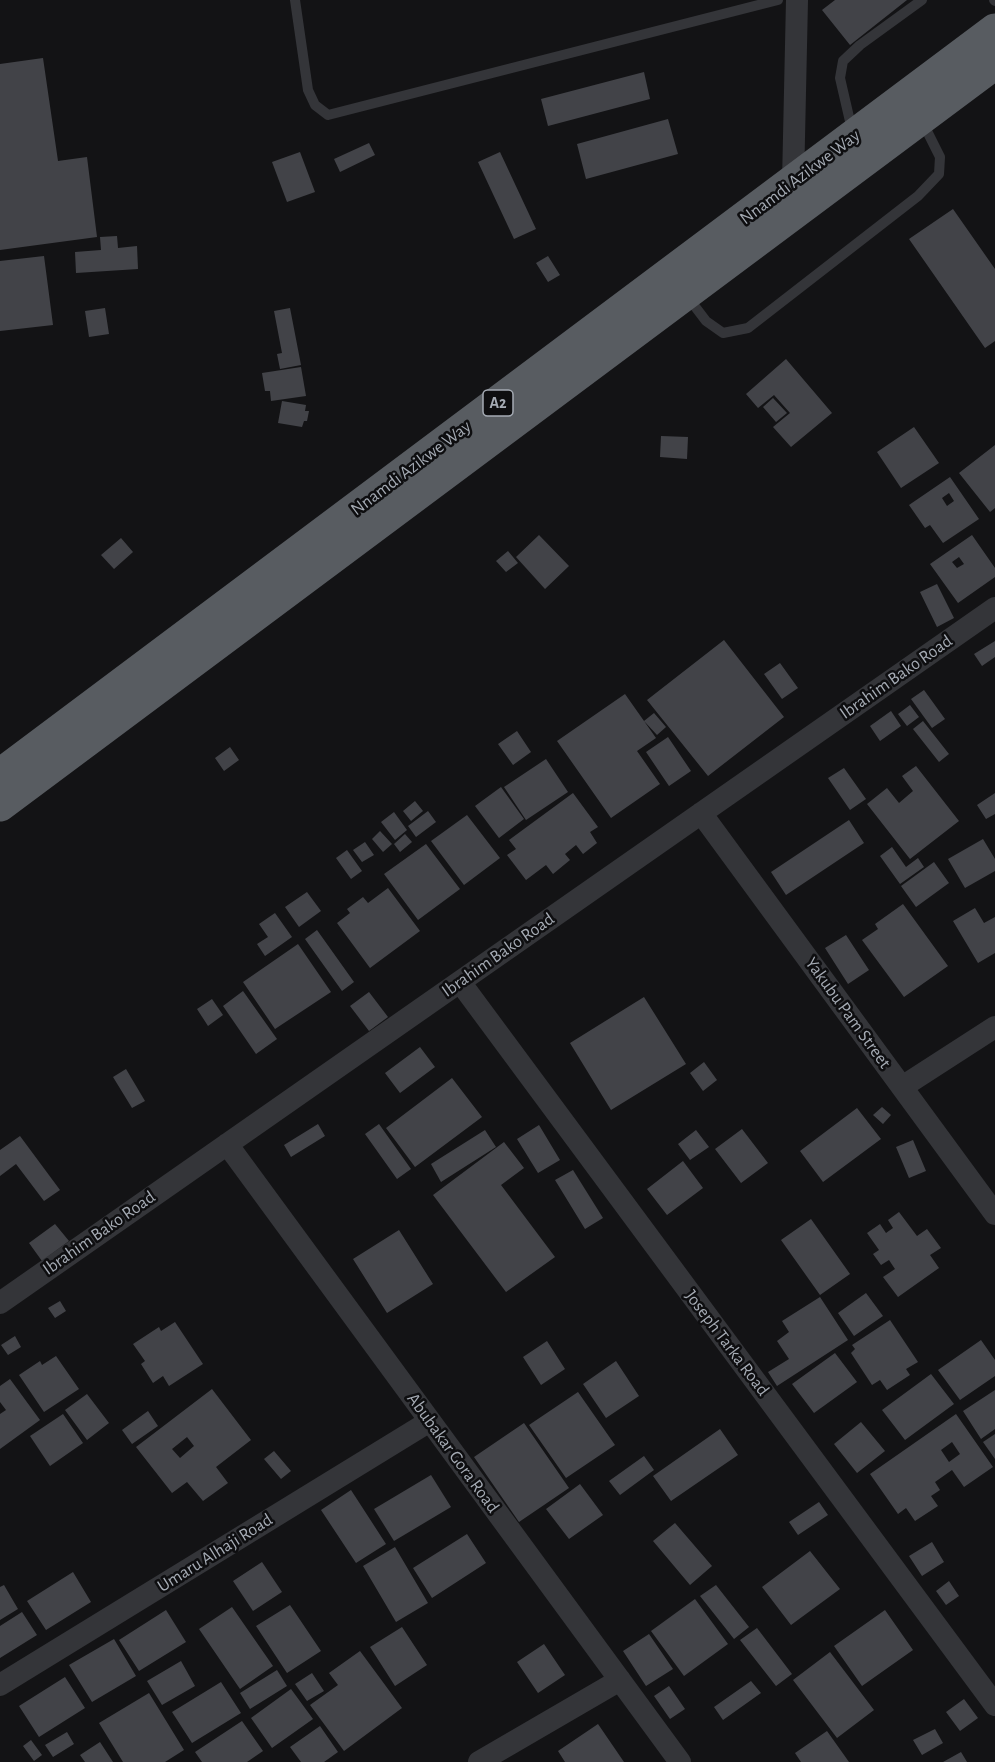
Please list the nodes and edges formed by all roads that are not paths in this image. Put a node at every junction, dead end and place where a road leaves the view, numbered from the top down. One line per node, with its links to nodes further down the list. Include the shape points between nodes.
1 (295, 0): 2 (lane, via 308,90 315,105 328,115)
2 (778, 0)
3 (796, 0): 9 (street)
4 (922, 0): 8 (lane, via 843,62 840,78)
5 (995, 30): 8 (highway, Nnamdi Azikwe Way / A2)
6 (995, 63): 7 (highway, Nnamdi Azikwe Way / A2)
7 (921, 118): 10 (highway, Nnamdi Azikwe Way / A2); 10 (lane, via 940,157 939,174 918,196 748,328 723,333 706,321)
8 (854, 136): 9 (highway, Nnamdi Azikwe Way / A2)
9 (793, 183): 10 (highway, Nnamdi Azikwe Way / A2)
10 (678, 284): 12 (highway, Nnamdi Azikwe Way / A2); 13 (highway, Nnamdi Azikwe Way / A2)
11 (995, 608): 14 (street, Ibrahim Bako Road)
12 (0, 776)
13 (0, 805)
14 (701, 813): 15 (street, Ibrahim Bako Road); 17 (street, Yakubu Pam Street)
15 (460, 982): 18 (street, Ibrahim Bako Road); 24 (street, Joseph Tarka Road)
16 (995, 1027): 17 (street)
17 (902, 1087): 19 (street, Yakubu Pam Street)
18 (227, 1144): 20 (street, Ibrahim Bako Road); 21 (street, Abubakar Gora Road)
19 (995, 1214)
20 (0, 1303)
21 (430, 1421): 22 (street, Abubakar Gora Road); 23 (street, Umaru Alhaji Road)
22 (620, 1680): 25 (street); 26 (street, Abubakar Gora Road)
23 (0, 1686)
24 (995, 1705)
25 (479, 1762)
26 (680, 1762)

